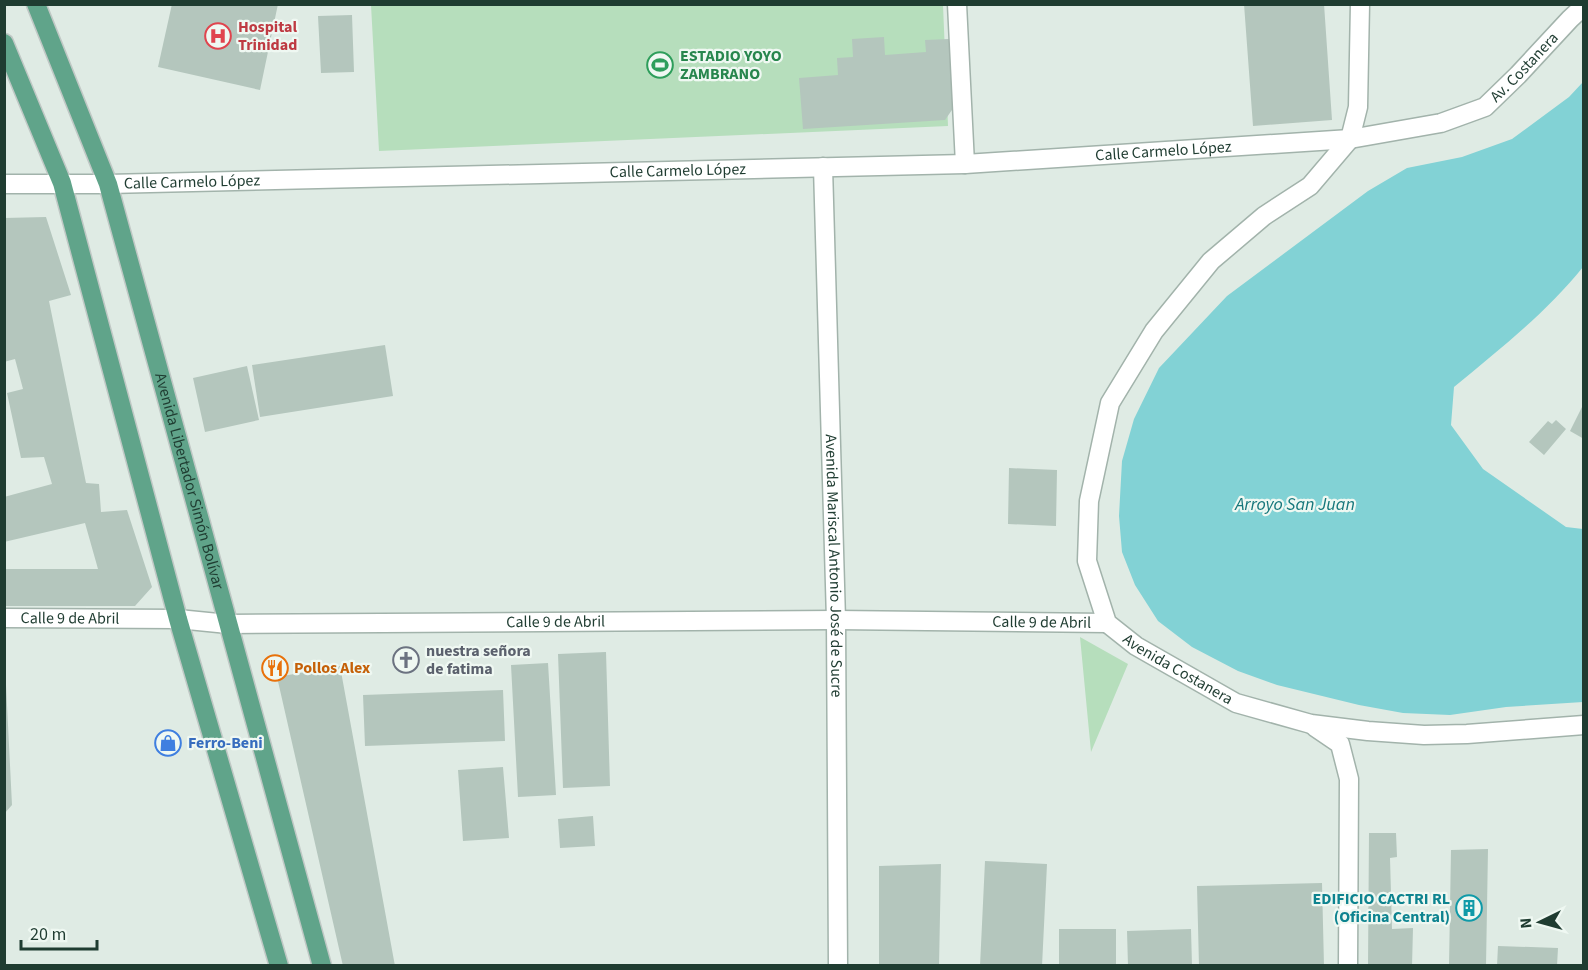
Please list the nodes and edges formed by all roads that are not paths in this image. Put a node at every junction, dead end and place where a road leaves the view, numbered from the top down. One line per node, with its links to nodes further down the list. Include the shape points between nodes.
1 (36, 4): 11 (main road, Avenida Libertador Simón Bolívar)
2 (957, 4): 7 (street)
3 (1360, 4): 6 (street, via 1359,107)
4 (1584, 6): 6 (street, Av. Costanera, via 1485,107 1441,123)
5 (4, 43): 9 (main road)
6 (1350, 139): 7 (street, Calle Carmelo López); 15 (street, Avenida Costanera, via 1310,186 1264,216 1211,261 1154,331 1110,403 1089,501 1087,561)
7 (965, 164): 8 (street, Calle Carmelo López)
8 (823, 167): 11 (street, Calle Carmelo López); 14 (street, Avenida Mariscal Antonio José de Sucre)
9 (62, 183): 10 (street, Calle Carmelo López); 11 (street, Calle Carmelo López); 13 (main road)
10 (4, 184)
11 (108, 184): 16 (main road, Avenida Libertador Simón Bolívar)
12 (4, 618): 13 (street, Calle 9 de Abril)
13 (178, 619): 16 (street, Calle 9 de Abril); 19 (main road)
14 (836, 620): 15 (street, Calle 9 de Abril); 16 (street, Calle 9 de Abril); 21 (street, Avenida Mariscal Antonio José de Sucre)
15 (1107, 623): 17 (street, Avenida Costanera, via 1136,646 1236,703)
16 (228, 624): 20 (main road, Avenida Libertador Simón Bolívar)
17 (1311, 724): 18 (street, Avenida Costanera, via 1424,735); 22 (street, via 1340,744 1349,779)
18 (1584, 725)
19 (279, 966)
20 (322, 966)
21 (837, 966)
22 (1348, 966)

